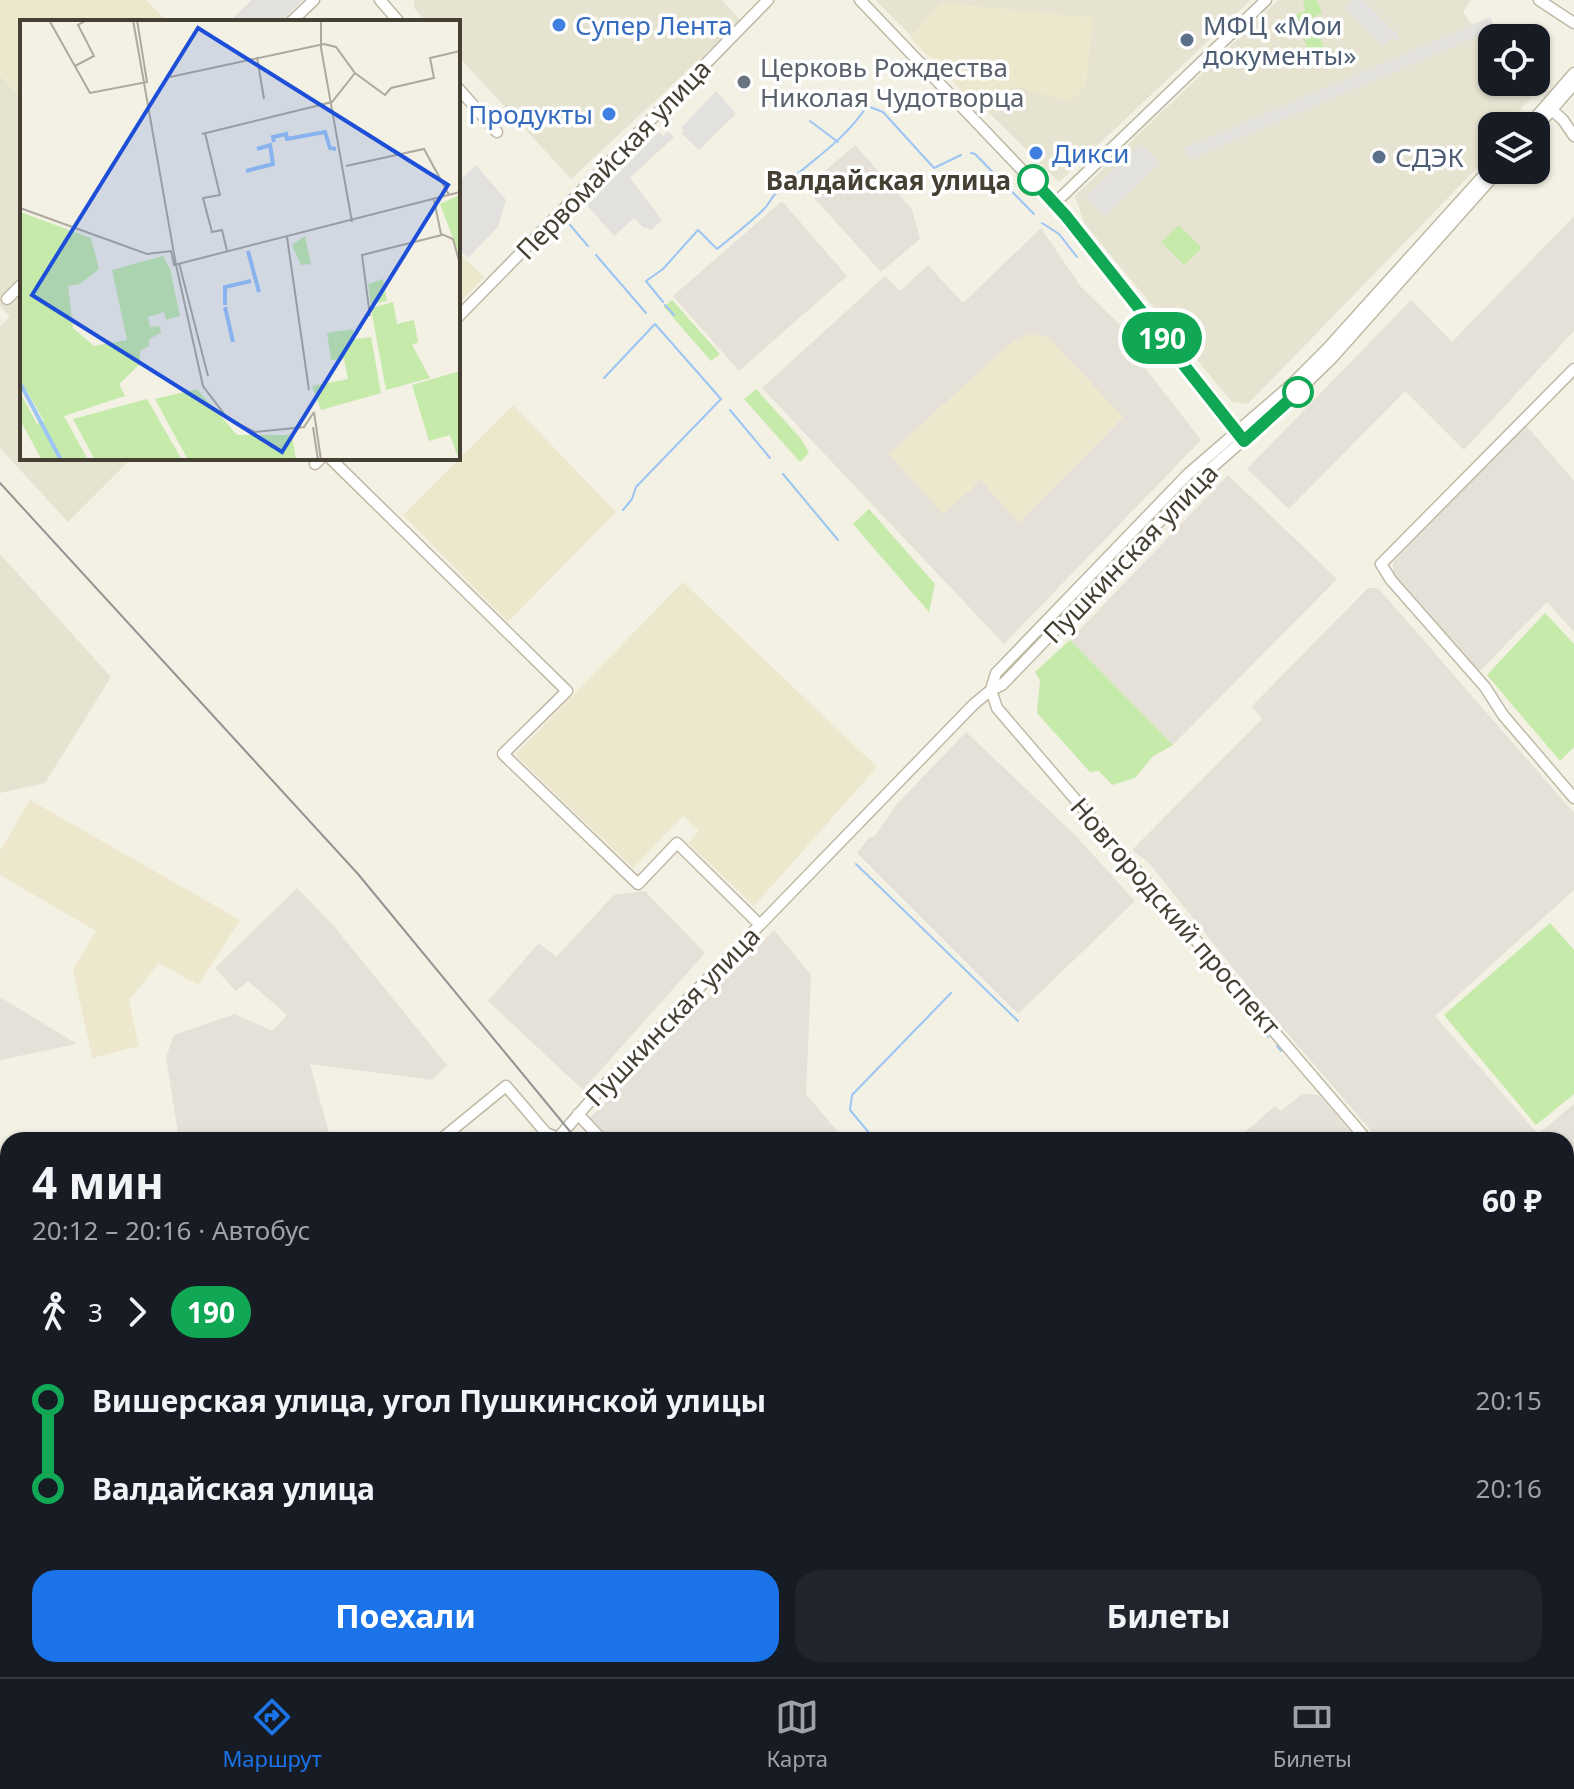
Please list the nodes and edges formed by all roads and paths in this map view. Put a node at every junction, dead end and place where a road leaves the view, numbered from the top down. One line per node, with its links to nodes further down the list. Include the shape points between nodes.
1 (314, 0): 7 (street)
2 (380, 0): 8 (street)
3 (768, 0): 23 (street, Первомайская улица)
4 (860, 0): 20 (street)
5 (1266, 0): 20 (street)
6 (1539, 0): 9 (street)
7 (293, 20)
8 (397, 20)
9 (1574, 23)
10 (1574, 73): 14 (street)
11 (1574, 84): 13 (street)
12 (460, 90): 16 (street)
13 (1552, 110): 15 (street); 17 (street)
14 (1540, 112)
15 (1550, 112)
16 (497, 132)
17 (1574, 136)
18 (1478, 182): 25 (street, Пушкинская улица, via 1350,325)
19 (1487, 184): 25 (street, Пушкинская улица, via 1355,334 1288,401)
20 (1055, 203): 25 (street)
21 (20, 286): 22 (street)
22 (7, 299)
23 (460, 315)
24 (1574, 369): 28 (street, via 1381,564)
25 (1240, 436): 27 (street, Пушкинская улица, via 1002,685)
26 (332, 460): 29 (street, via 567,691 503,754 638,884 677,843)
27 (991, 690): 29 (street, Пушкинская улица); 35 (street, Новгородский проспект, via 997,708)
28 (1574, 798)
29 (760, 925): 30 (street, Пушкинская улица)
30 (578, 1114): 33 (street, Пушкинская улица); 34 (street)
31 (450, 1132): 32 (street, via 506,1086)
32 (545, 1132)
33 (563, 1132)
34 (595, 1132)
35 (1360, 1132)

